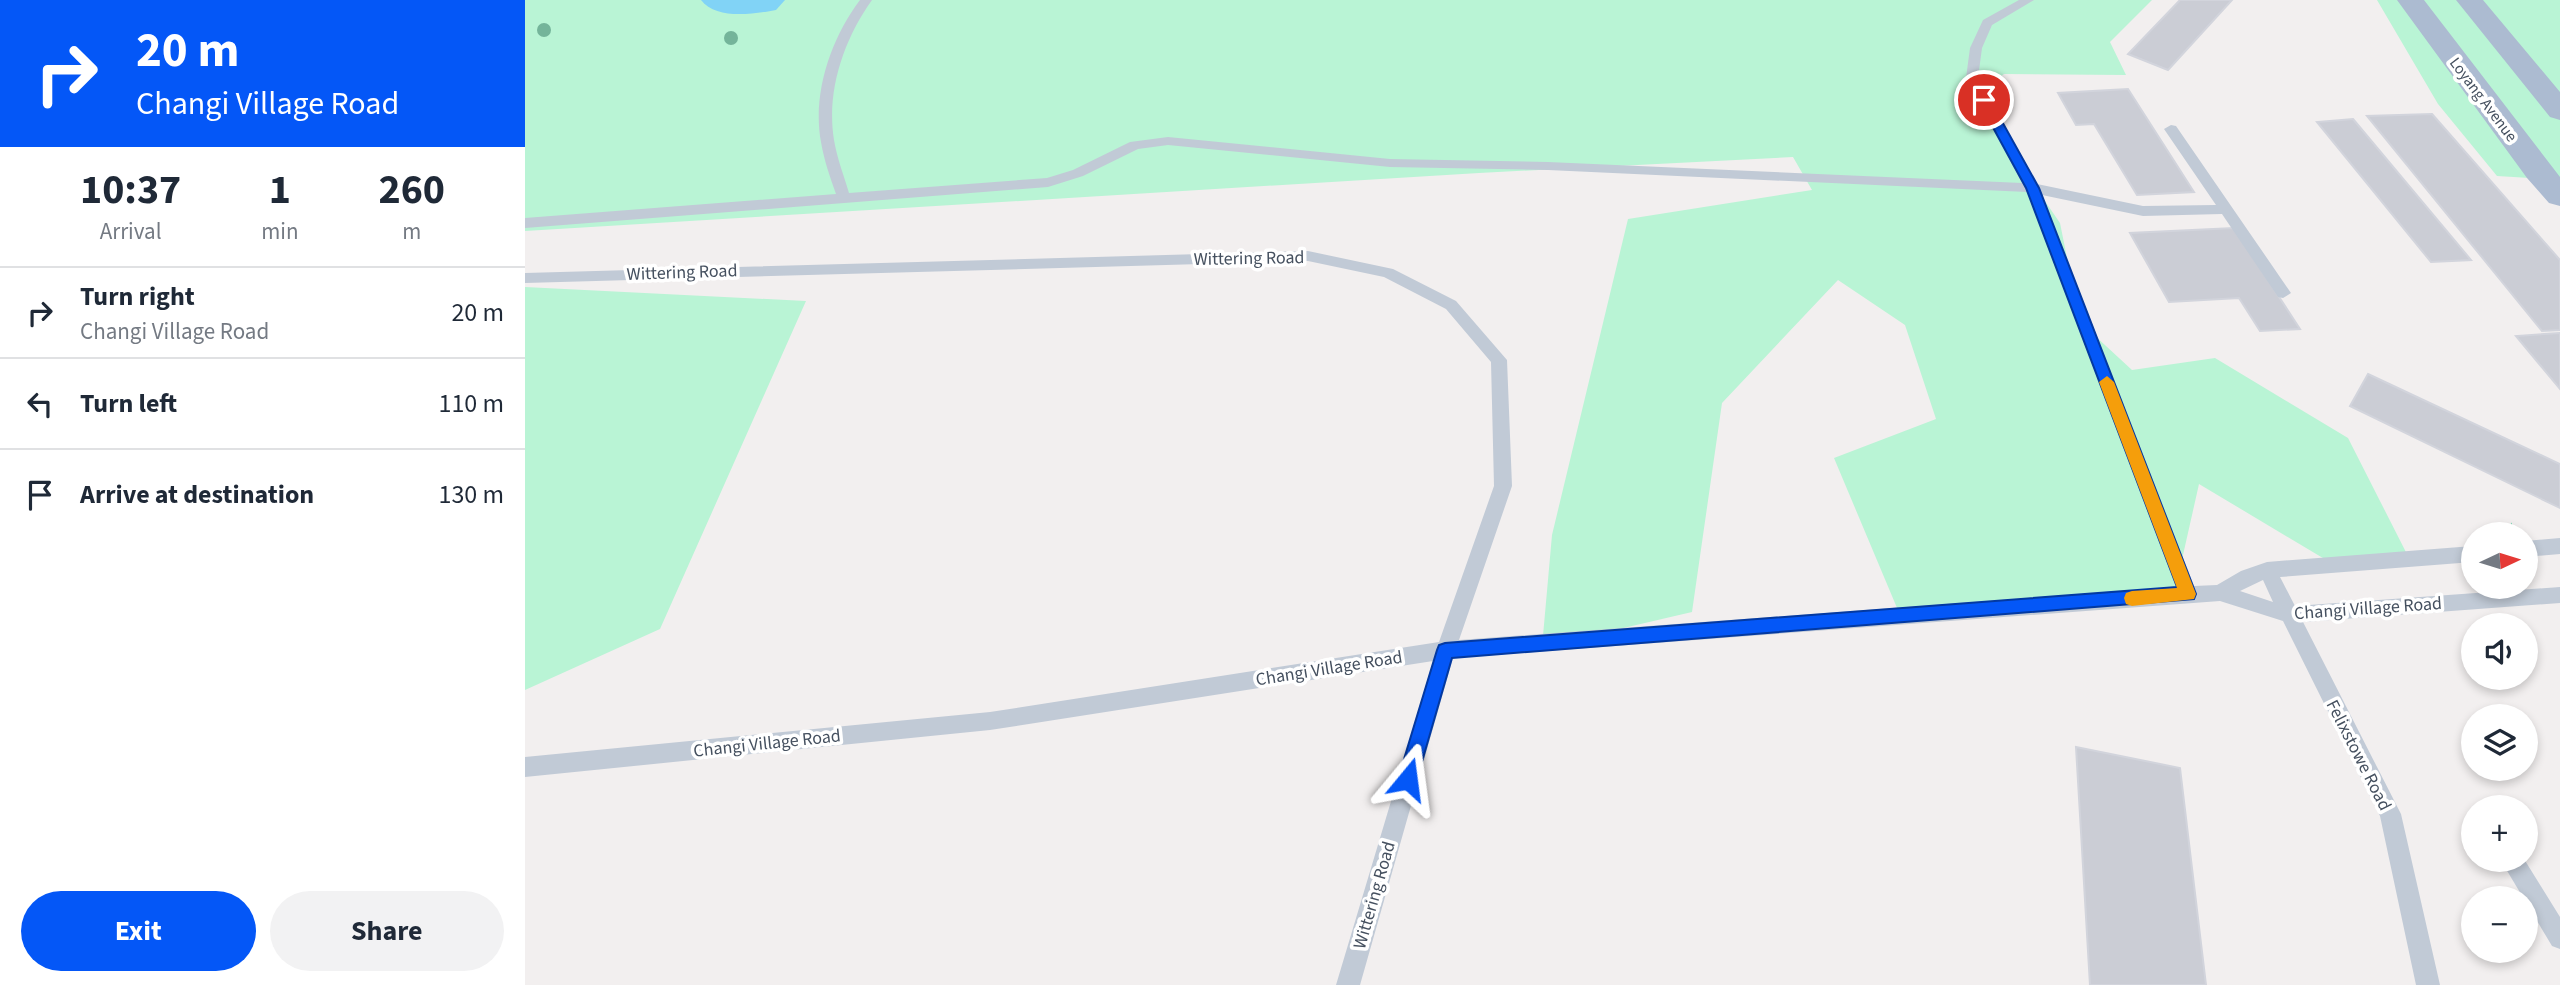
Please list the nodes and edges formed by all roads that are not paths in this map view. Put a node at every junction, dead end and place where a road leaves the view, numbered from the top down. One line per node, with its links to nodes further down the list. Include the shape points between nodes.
1 (866, 0): 9 (lane, via 839,47 828,87 826,138)
2 (2028, 0): 7 (lane, via 1987,23 1976,48 1972,78)
3 (2410, 0): 8 (main road, Loyang Avenue)
4 (2469, 0): 5 (main road)
5 (2560, 111)
6 (2171, 129): 10 (lane)
7 (2032, 188): 9 (lane, via 1390,163 1168,141 1135,145 1078,173 1048,181); 10 (lane, via 2143,211); 19 (lane)
8 (2560, 196)
9 (843, 198): 11 (lane)
10 (2226, 209): 13 (lane)
11 (525, 223)
12 (525, 278): 22 (lane, Wittering Road, via 1308,256 1388,273 1451,305 1499,360 1503,486)
13 (2283, 293)
14 (2560, 547): 15 (lane)
15 (2538, 549)
16 (2461, 555): 17 (lane, Changi Village Road)
17 (2267, 570): 18 (lane, Changi Village Road); 21 (lane, Felixstowe Road)
18 (2220, 593): 19 (lane, Changi Village Road); 21 (lane, Changi Village Road)
19 (2188, 594): 22 (lane, Changi Village Road)
20 (2560, 595): 21 (lane, Changi Village Road)
21 (2287, 614): 27 (lane, Felixstowe Road, via 2390,814)
22 (1445, 650): 23 (lane, Changi Village Road, via 990,721); 26 (lane, Wittering Road)
23 (525, 767)
24 (2519, 872): 25 (lane)
25 (2560, 939)
26 (1348, 985)
27 (2428, 985)

